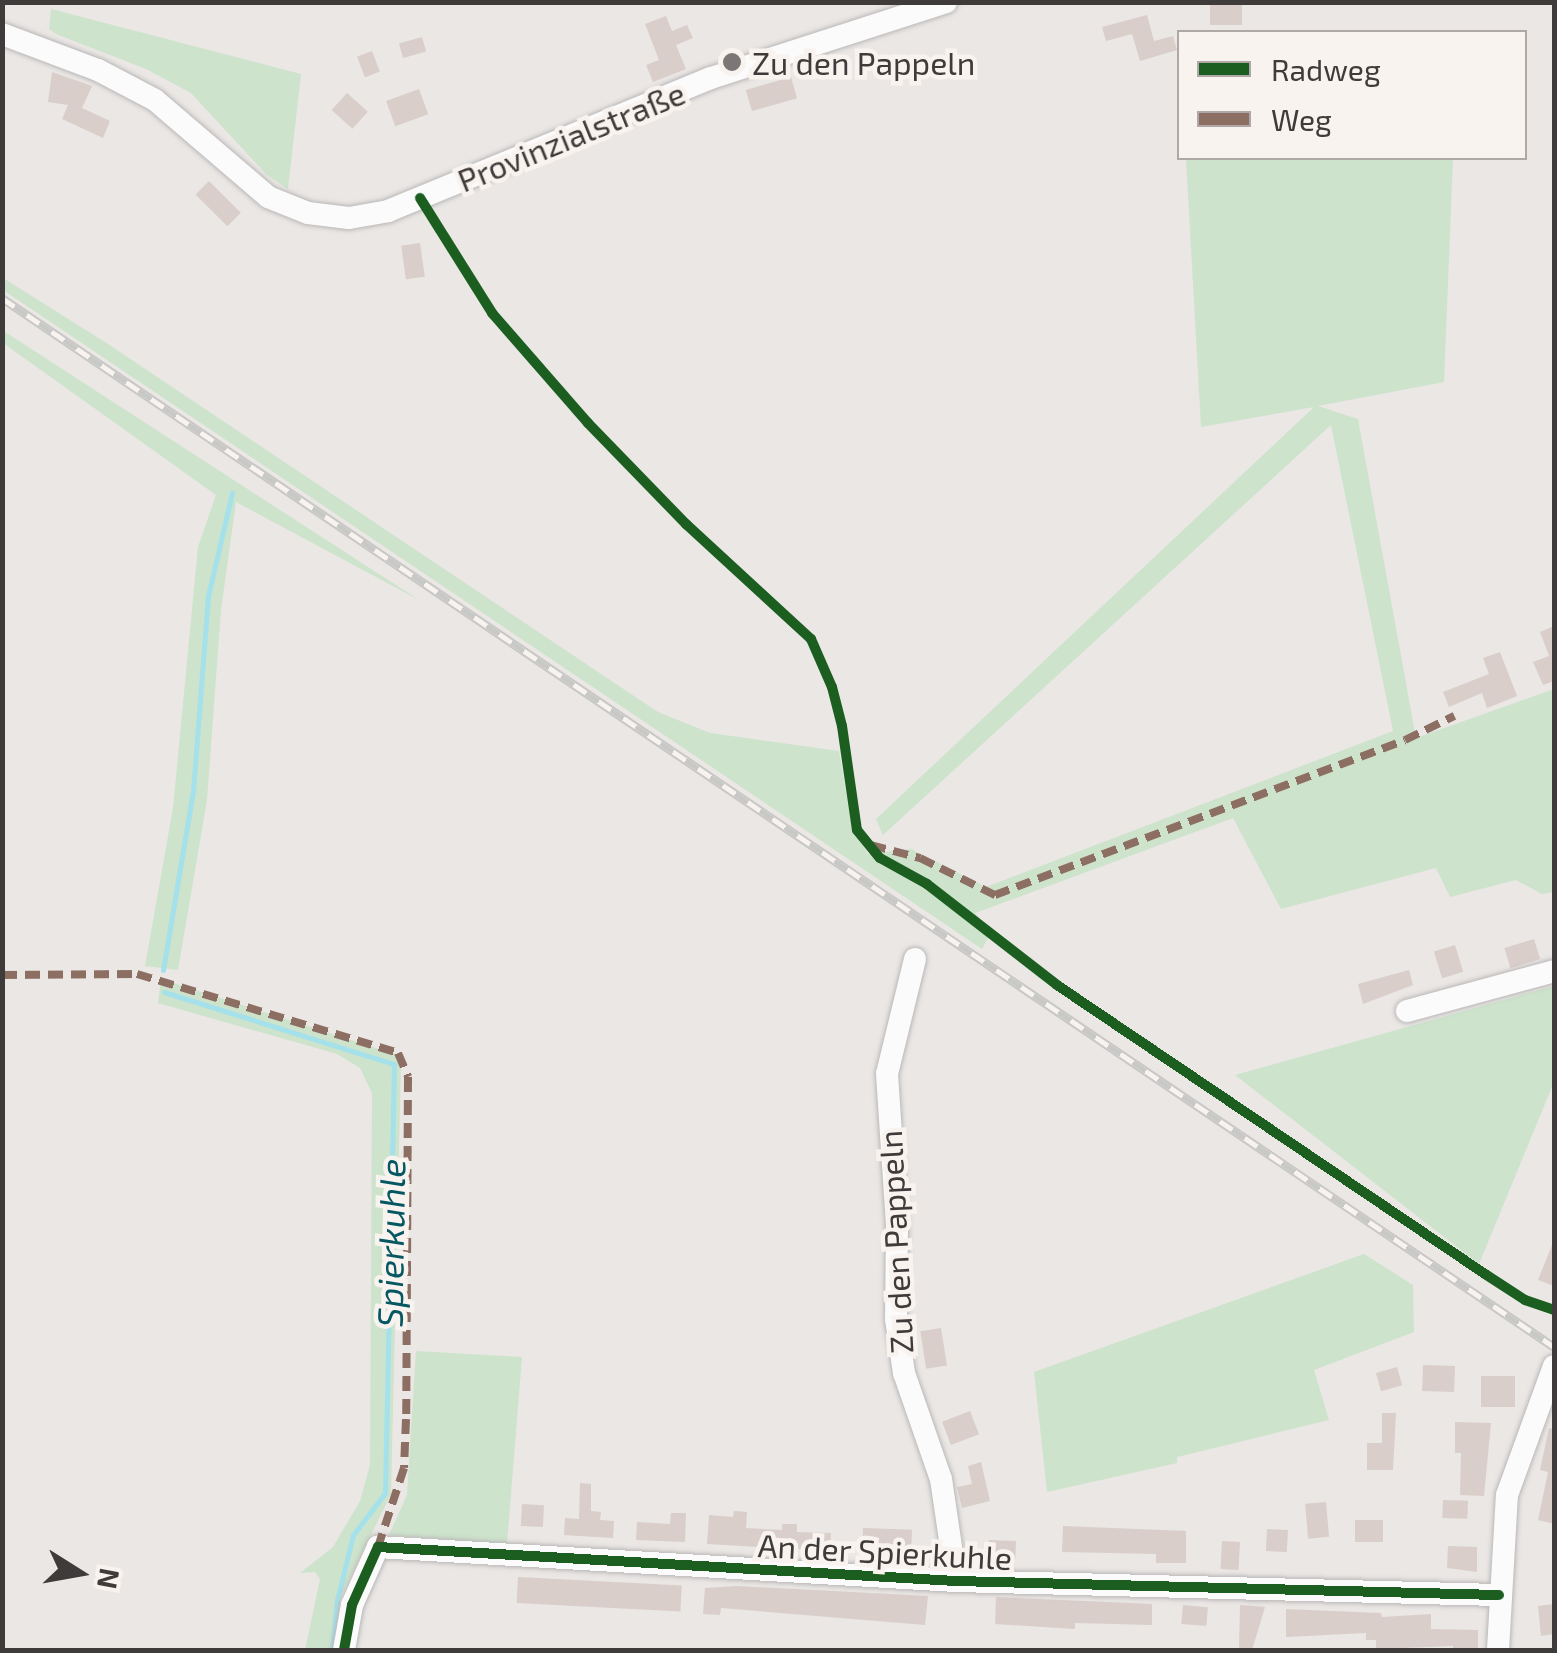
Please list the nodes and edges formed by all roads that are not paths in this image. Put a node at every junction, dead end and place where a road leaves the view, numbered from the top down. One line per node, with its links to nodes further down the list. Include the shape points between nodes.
1 (946, 2): 2 (street, Provinzialstraße, via 711,78 388,211 349,218 308,213 268,197 155,100)
2 (2, 34)
3 (915, 959): 7 (street, Zu den Pappeln, via 887,1074 896,1320 904,1373 942,1479)
4 (1554, 971): 5 (street)
5 (1407, 1011)
6 (1554, 1366): 8 (street, via 1506,1495)
7 (956, 1580): 8 (street, An der Spierkuhle); 9 (street, An der Spierkuhle, via 378,1547 352,1605)
8 (1500, 1596): 10 (street)
9 (344, 1650)
10 (1498, 1650)

